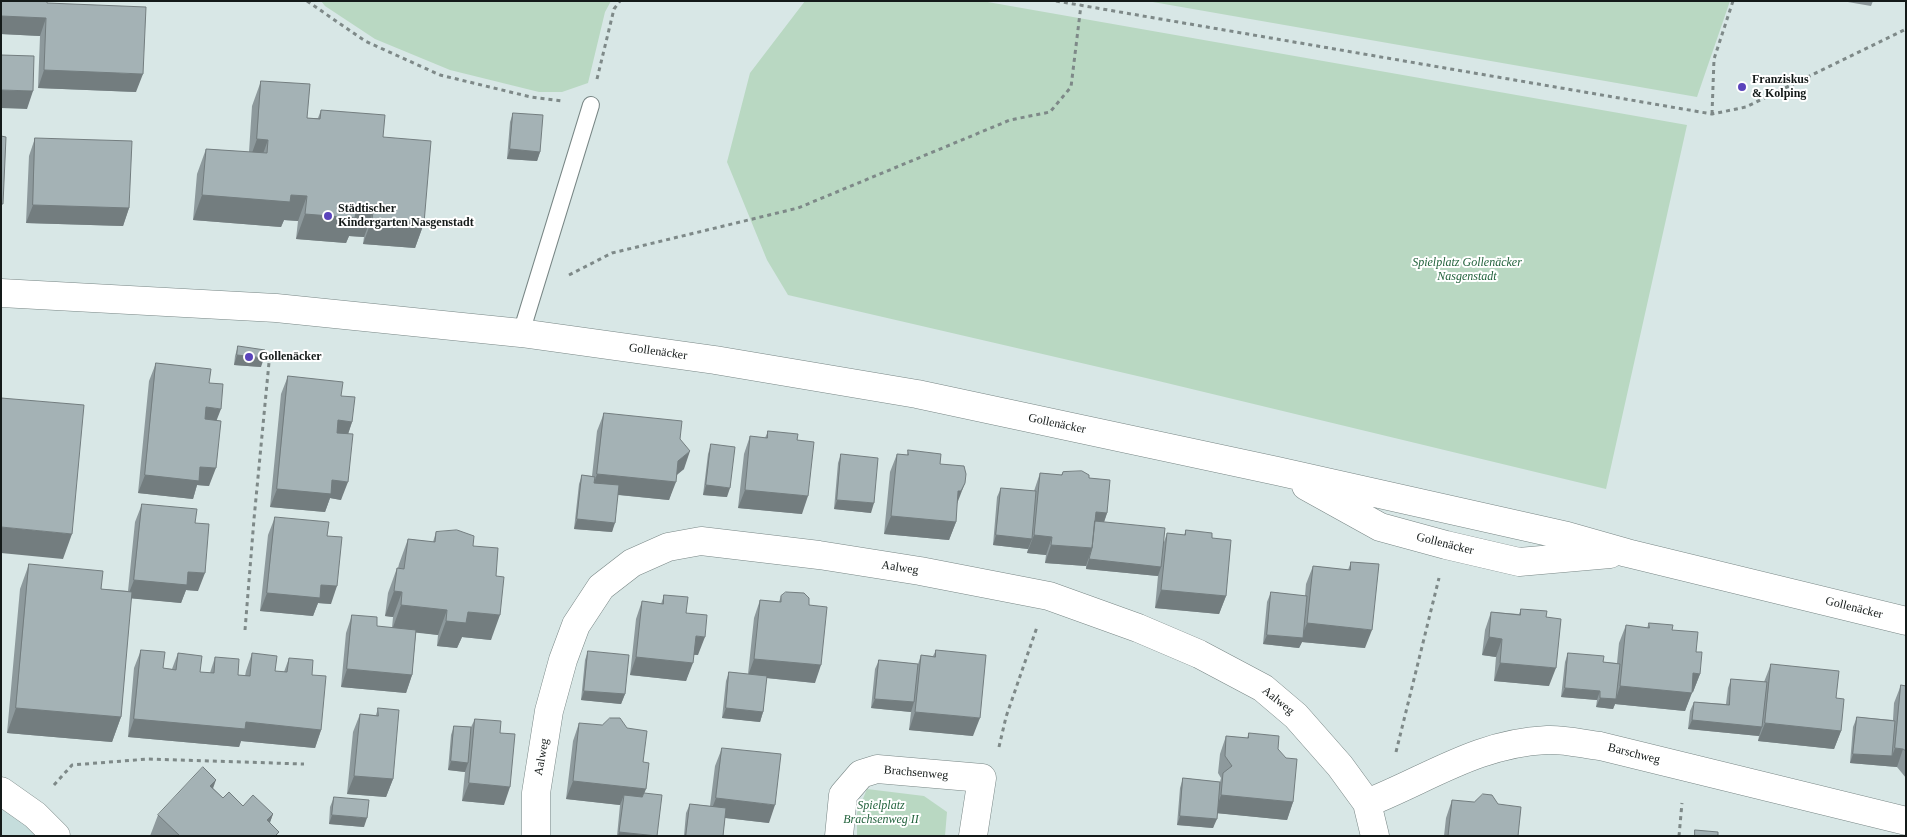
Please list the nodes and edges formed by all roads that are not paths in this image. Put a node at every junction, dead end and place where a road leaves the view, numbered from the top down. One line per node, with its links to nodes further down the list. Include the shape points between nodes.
1 (591, 105): 3 (lane)
2 (1, 293): 3 (street, Gollenäcker, via 276,308)
3 (521, 333): 4 (street, Gollenäcker, via 715,360 917,394)
4 (1277, 470): 5 (street, Gollenäcker, via 1567,536); 5 (street, Gollenäcker, via 1380,527 1446,545 1519,562)
5 (1627, 553): 6 (street, Gollenäcker)
6 (1906, 620)
7 (1, 791): 10 (street, via 35,815)
8 (1367, 803): 9 (street, Barschweg, via 1478,754 1511,744 1548,740 1600,746); 11 (street, Aalweg, via 1296,716 1263,688 1199,654 1138,628 1049,596 911,569 701,541 668,547 632,563 601,587 576,625 549,711 536,793); 14 (street, Aalweg)
9 (1906, 821)
10 (56, 836)
11 (536, 836)
12 (839, 836): 13 (street, Brachsenweg, via 843,795 861,774 877,769 982,778)
13 (973, 836)
14 (1375, 836)

